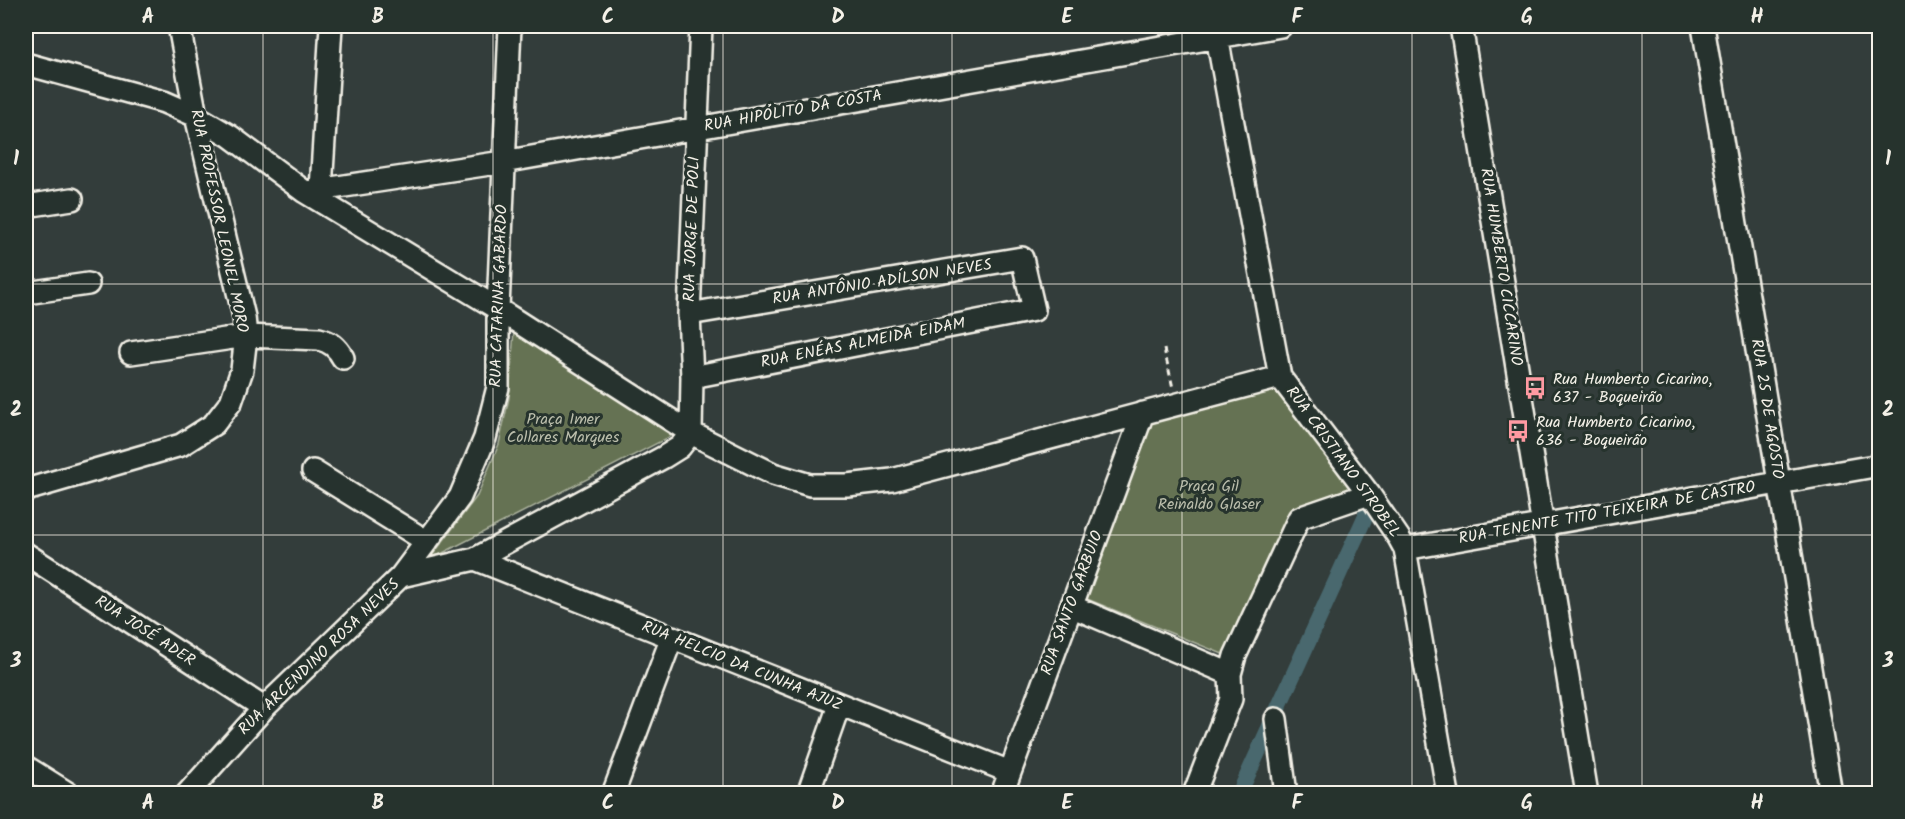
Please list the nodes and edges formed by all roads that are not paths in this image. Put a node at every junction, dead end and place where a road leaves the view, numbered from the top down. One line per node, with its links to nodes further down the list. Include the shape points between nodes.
1 (179, 26): 10 (street, RUA PROFESSOR LEONEL MORO)
2 (332, 26): 13 (street)
3 (510, 26): 12 (street, RUA CATARINA GABARDO)
4 (701, 26): 11 (street, RUA JORGE DE POLI)
5 (1281, 26): 8 (street, RUA HIPÓLITO DA COSTA)
6 (1461, 26): 33 (street, RUA HUMBERTO CICCARINO)
7 (1703, 26): 30 (street, RUA 25 DE AGOSTO)
8 (1216, 31): 11 (street, RUA HIPÓLITO DA COSTA); 25 (street, RUA CRISTIANO STROBEL)
9 (26, 64): 10 (street, via 164,102)
10 (196, 116): 13 (street); 21 (street, RUA PROFESSOR LEONEL MORO)
11 (696, 128): 12 (street, RUA HIPÓLITO DA COSTA); 20 (street, RUA JORGE DE POLI)
12 (503, 162): 13 (street, RUA HIPÓLITO DA COSTA); 18 (street, RUA CATARINA GABARDO)
13 (313, 191): 18 (street)
14 (72, 199): 15 (street)
15 (26, 206)
16 (88, 284): 17 (street)
17 (26, 293)
18 (498, 309): 27 (street); 34 (street, RUA CATARINA GABARDO, via 498,387 485,438 460,497)
19 (1034, 310): 20 (street, RUA ANTÔNIO ADÍLSON NEVES, via 1022,258); 24 (street, RUA ENÉAS ALMEIDA EIDAM)
20 (689, 314): 24 (street, RUA JORGE DE POLI)
21 (246, 336): 22 (street); 23 (street, via 319,339 337,348); 31 (street, RUA PROFESSOR LEONEL MORO, via 242,369 231,402 214,424 181,445)
22 (131, 353)
23 (343, 358)
24 (692, 376): 27 (street, RUA JORGE DE POLI)
25 (1280, 377): 26 (street); 32 (street, RUA CRISTIANO STROBEL)
26 (1143, 413): 27 (street, via 892,480 847,485 810,484 773,474); 39 (street, RUA SANTO GARBUIO)
27 (691, 433): 37 (street, RUA ARCENDINO ROSA NEVES, via 680,447 664,457)
28 (1880, 465): 30 (street, RUA TENENTE TITO TEIXEIRA DE CASTRO)
29 (313, 471): 34 (street)
30 (1779, 483): 33 (street, RUA TENENTE TITO TEIXEIRA DE CASTRO); 56 (street, RUA 25 DE AGOSTO)
31 (26, 490)
32 (1369, 494): 35 (street, RUA CRISTIANO STROBEL); 41 (street, via 1299,518)
33 (1543, 524): 35 (street, RUA TENENTE TITO TEIXEIRA DE CASTRO); 55 (street, RUA HUMBERTO CICCARINO)
34 (426, 542): 38 (street, RUA CATARINA GABARDO)
35 (1405, 549): 54 (street, RUA CRISTIANO STROBEL)
36 (26, 554): 43 (street, RUA JOSÉ ADER)
37 (475, 560): 38 (street, RUA ARCENDINO ROSA NEVES); 40 (street, RUA HELCIO DA CUNHA AJUZ)
38 (401, 576): 43 (street, RUA ARCENDINO ROSA NEVES)
39 (1071, 606): 41 (street); 46 (street, RUA SANTO GARBUIO)
40 (672, 637): 42 (street, RUA HELCIO DA CUNHA AJUZ); 49 (street)
41 (1230, 674): 52 (street, via 1231,699)
42 (839, 705): 46 (street, RUA HELCIO DA CUNHA AJUZ); 50 (street)
43 (264, 708): 48 (street, RUA ARCENDINO ROSA NEVES)
44 (1276, 719): 53 (street)
45 (26, 767): 47 (street)
46 (1010, 772): 51 (street, RUA SANTO GARBUIO)
47 (69, 794)
48 (187, 794)
49 (613, 794)
50 (808, 794)
51 (1002, 794)
52 (1194, 794)
53 (1286, 794)
54 (1448, 794)
55 (1587, 794)
56 (1831, 794)

